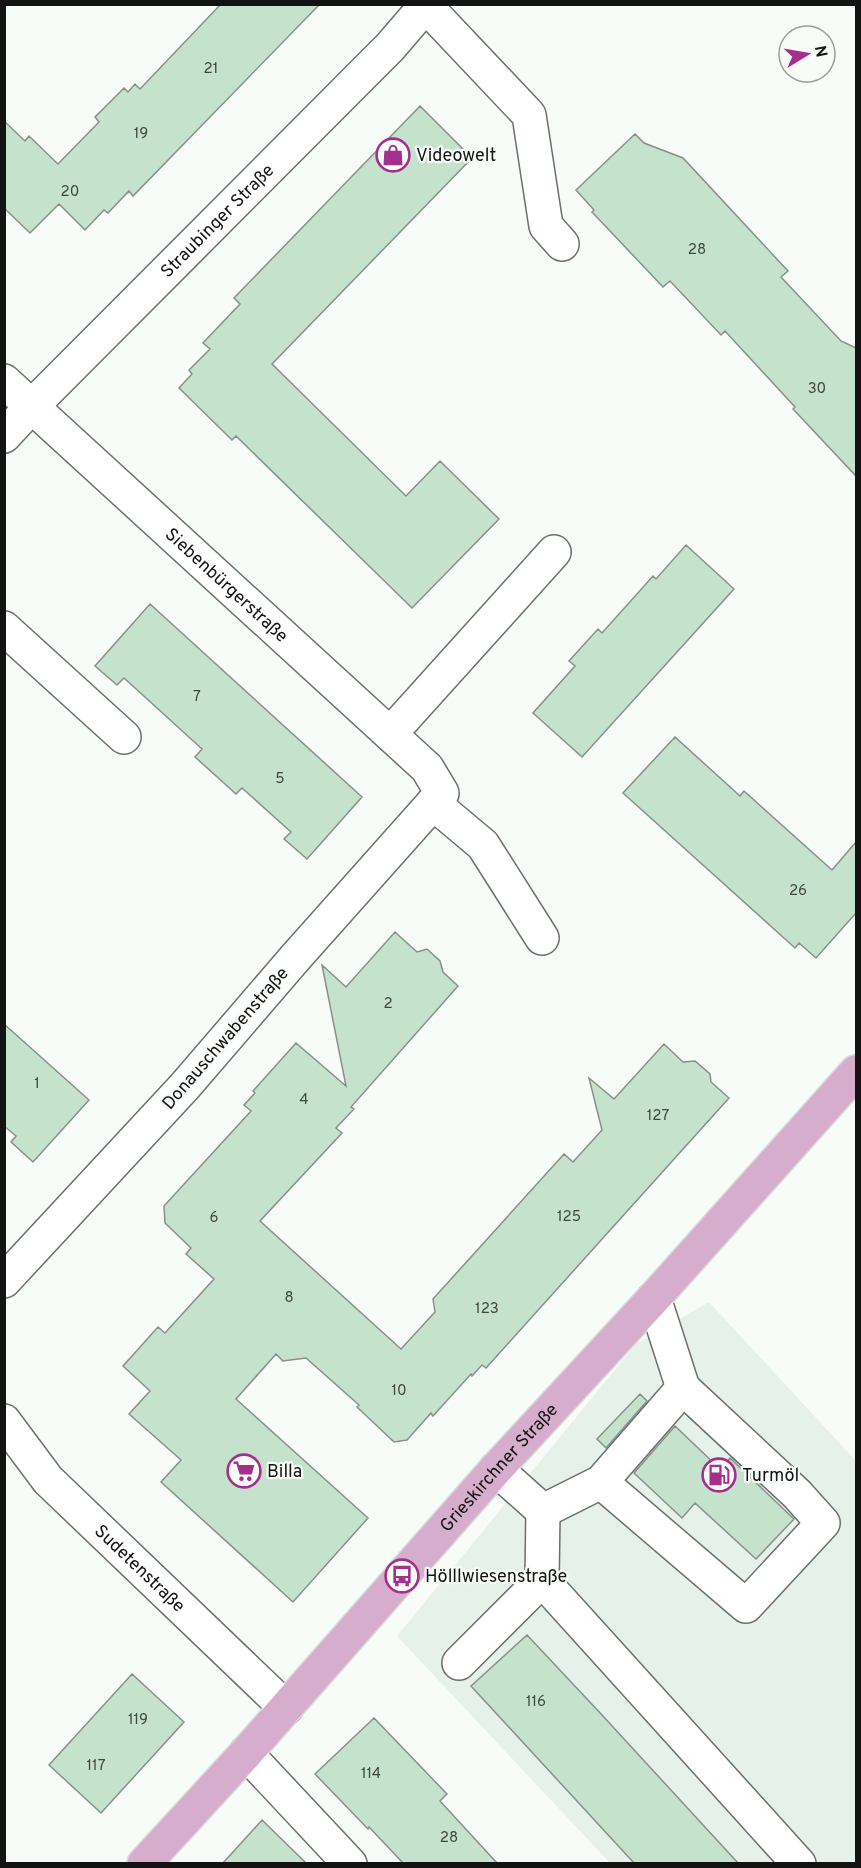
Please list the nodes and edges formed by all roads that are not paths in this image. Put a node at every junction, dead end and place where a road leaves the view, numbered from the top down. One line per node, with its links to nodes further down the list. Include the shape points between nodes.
1 (426, 5): 2 (street, via 529,115 546,226); 4 (street, Straubinger Straße, via 390,47)
2 (562, 244)
3 (4, 381): 4 (street, Siebenbürgerstraße)
4 (32, 405): 5 (street, Straubinger Straße); 8 (street, Siebenbürgerstraße)
5 (4, 436)
6 (554, 552): 8 (street)
7 (4, 628): 9 (street)
8 (390, 734): 10 (street, Siebenbürgerstraße, via 427,768)
9 (124, 737)
10 (438, 798): 11 (street, Siebenbürgerstraße, via 483,845); 13 (street, Donauschwabenstraße, via 184,1086)
11 (542, 938)
12 (856, 1072): 14 (main road, Grieskirchner Straße)
13 (4, 1281)
14 (654, 1298): 15 (street); 17 (main road, Grieskirchner Straße)
15 (683, 1388): 18 (street); 18 (street, via 823,1523 746,1606)
16 (4, 1421): 22 (street, Sudetenstraße, via 48,1480)
17 (496, 1469): 19 (street); 22 (main road, Grieskirchner Straße)
18 (600, 1482): 19 (street)
19 (543, 1511): 20 (street)
20 (542, 1580): 21 (street); 26 (street)
21 (459, 1662)
22 (286, 1708): 23 (main road, Grieskirchner Straße)
23 (246, 1753): 24 (main road, Grieskirchner Straße); 25 (street)
24 (144, 1863)
25 (350, 1863)
26 (799, 1863)

